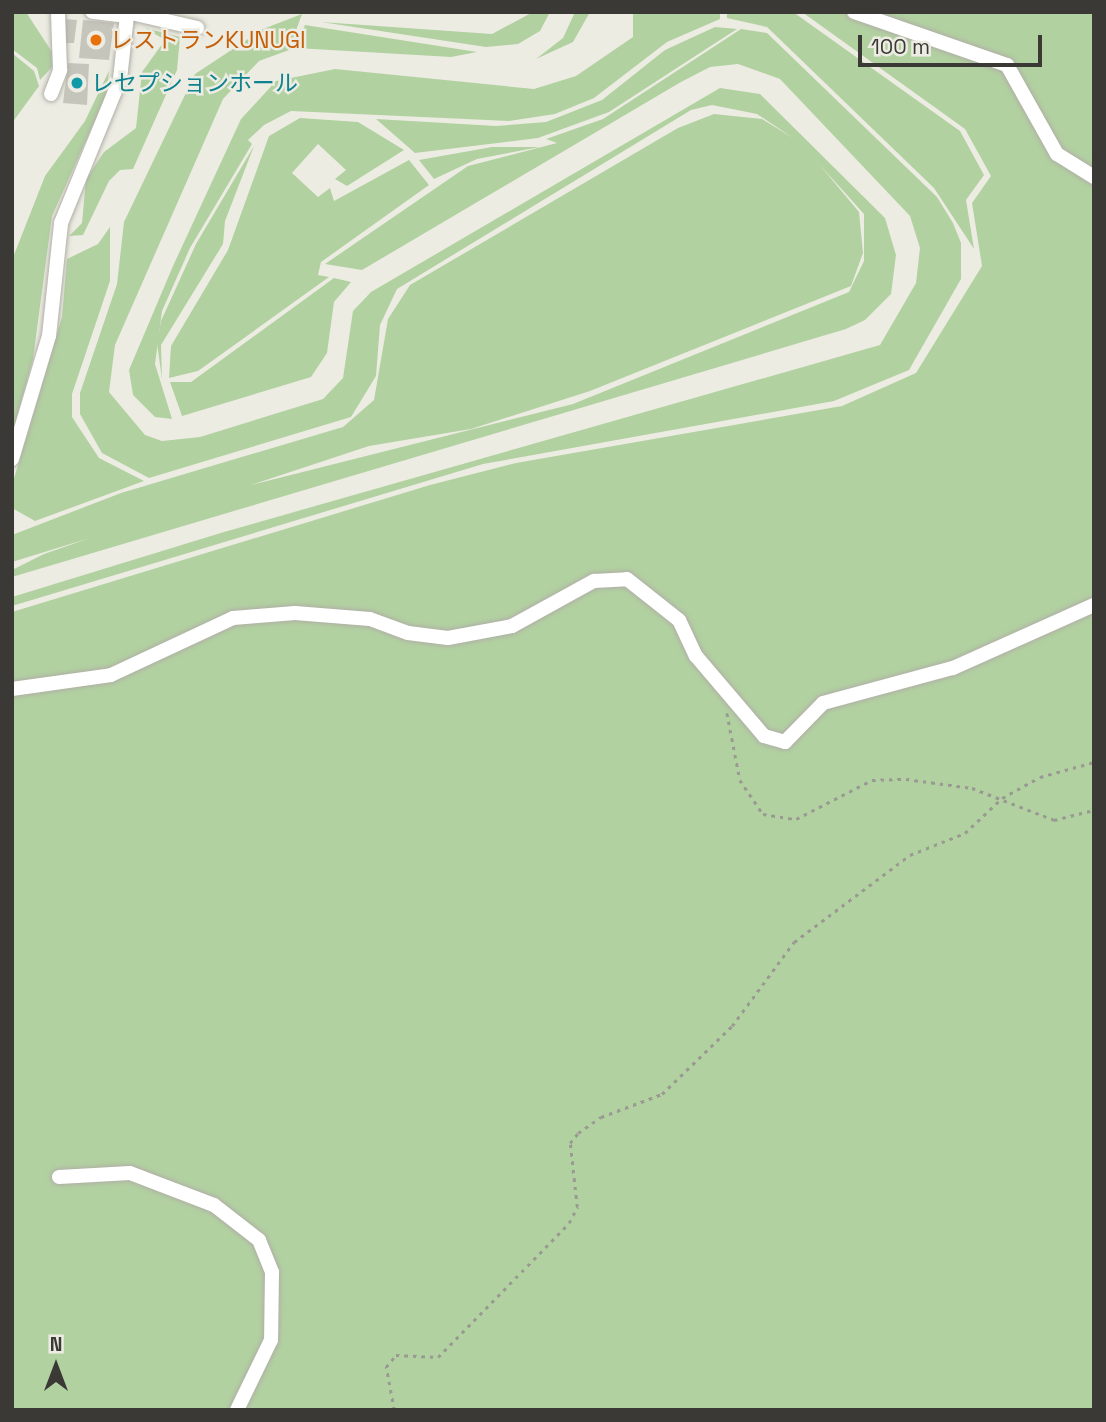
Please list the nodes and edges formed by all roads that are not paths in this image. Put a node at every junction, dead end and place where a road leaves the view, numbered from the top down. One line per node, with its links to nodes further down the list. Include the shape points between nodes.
1 (58, 12): 6 (street, via 60,70)
2 (92, 12): 4 (street)
3 (854, 12): 7 (street, via 1007,65 1057,154)
4 (127, 14): 5 (street); 8 (street, via 120,79 61,223 49,336)
5 (197, 28)
6 (51, 94)
7 (1094, 177)
8 (12, 459)
9 (1094, 605): 10 (street, via 953,668 823,703 785,742 764,736 659,600 627,579 608,579 512,626 480,634 408,634 370,619 332,616 233,618 111,675)
10 (12, 689)
11 (59, 1177): 12 (street, via 131,1173 214,1205 259,1240 272,1272 271,1340)
12 (237, 1410)

